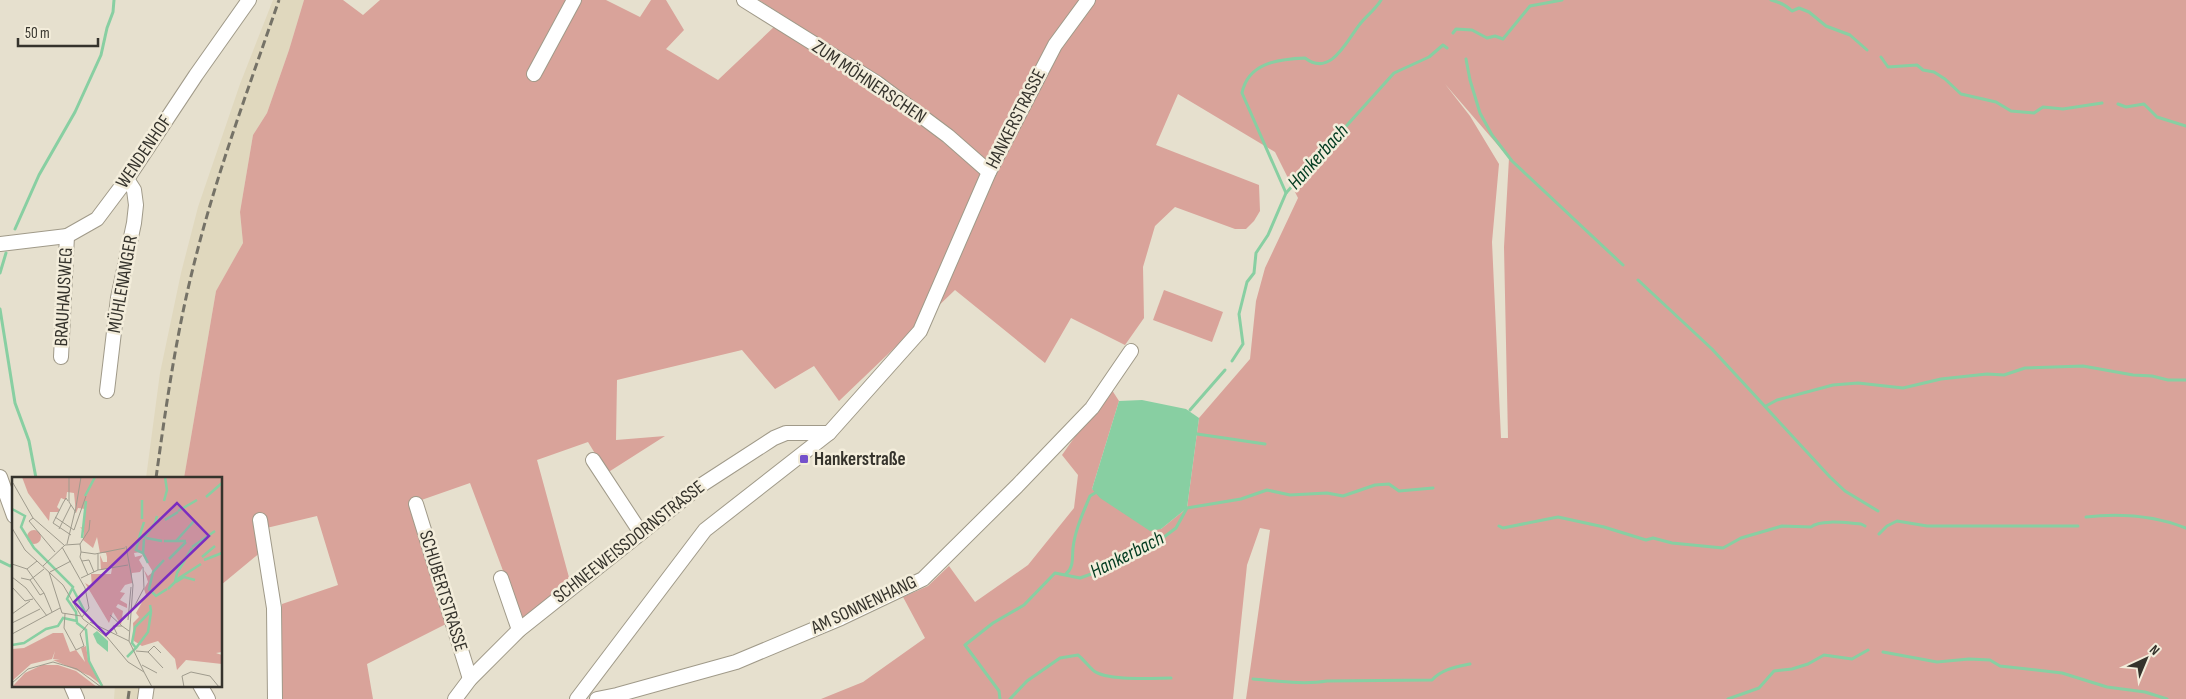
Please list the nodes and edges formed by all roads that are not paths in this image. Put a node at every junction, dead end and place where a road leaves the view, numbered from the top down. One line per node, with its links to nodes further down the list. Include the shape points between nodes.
1 (250, 0): 7 (street, WENDENHOF, via 196,74)
2 (574, 0): 5 (street)
3 (744, 0): 6 (street, ZUM MÖHNERSCHEN, via 877,82)
4 (1088, 0): 6 (street, HANKERSTRASSE, via 1055,45)
5 (534, 74)
6 (989, 172): 13 (street, HANKERSTRASSE, via 920,331)
7 (127, 180): 8 (street, WENDENHOF, via 97,219); 12 (street, MÜHLENANGER, via 134,190 136,204 118,298)
8 (68, 236): 9 (street, WENDENHOF); 11 (street, BRAUHAUSWEG)
9 (0, 244)
10 (1131, 351): 32 (street, AM SONNENHANG, via 1092,408 923,579 736,662)
11 (61, 357)
12 (107, 391)
13 (829, 433): 19 (street, SCHNEEWEISSDORNSTRASSE, via 786,432 774,438 700,486); 31 (street, HANKERSTRASSE, via 705,530)
14 (593, 460): 19 (street)
15 (0, 477): 17 (street)
16 (416, 504): 22 (street, SCHUBERTSTRASSE)
17 (12, 510)
18 (260, 520): 29 (street, via 274,608)
19 (641, 533): 21 (street, SCHNEEWEISSDORNSTRASSE)
20 (501, 578): 21 (street)
21 (518, 630): 22 (street, SCHNEEWEISSDORNSTRASSE)
22 (470, 679): 30 (street, SCHNEEWEISSDORNSTRASSE)
23 (71, 686): 26 (street)
24 (147, 686): 27 (street)
25 (201, 686): 28 (street)
26 (77, 699)
27 (144, 699)
28 (208, 699)
29 (275, 699)
30 (455, 699)
31 (577, 699)
32 (597, 699)

